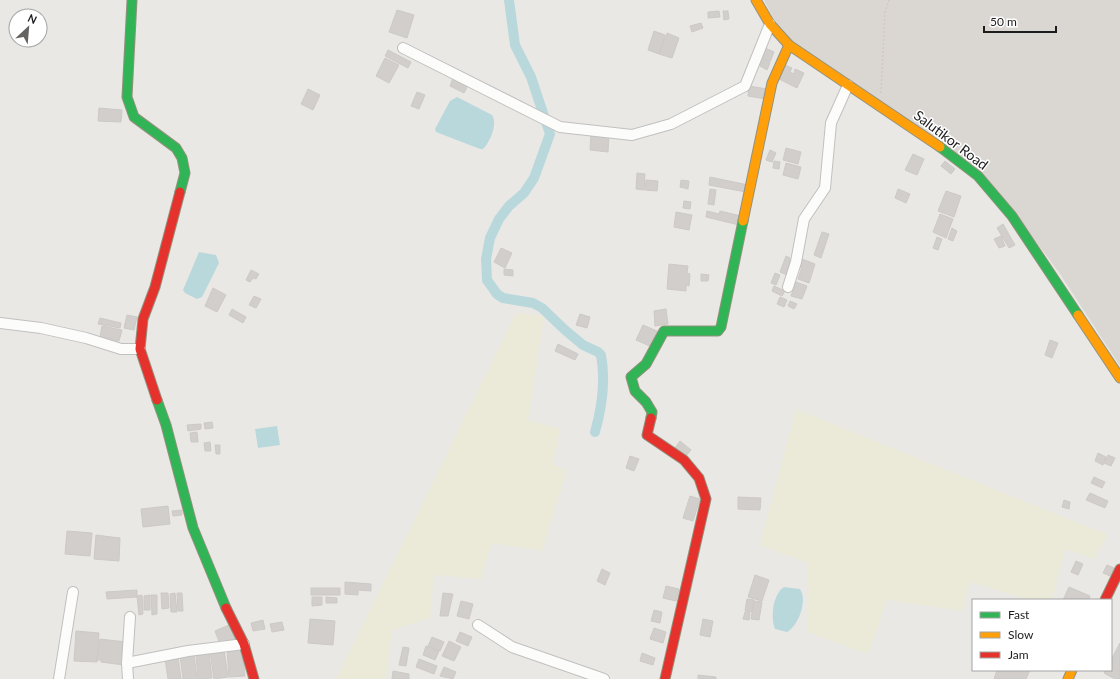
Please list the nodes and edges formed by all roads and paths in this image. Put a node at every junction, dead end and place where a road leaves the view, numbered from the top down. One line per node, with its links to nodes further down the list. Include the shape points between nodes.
1 (132, 0): 11 (street, via 127,97 134,117 176,148 182,158 185,173 155,287 143,319)
2 (756, 0): 4 (street, Salutikor Road)
3 (889, 0): 8 (path, via 885,12)
4 (770, 24): 5 (street, Salutikor Road); 6 (street, via 745,86 722,100 670,124 632,135 560,127)
5 (789, 45): 7 (street, Salutikor Road); 24 (street, via 772,83 721,327 718,331 664,331 646,364 631,378 635,391 652,412 647,435 684,460 699,478 706,499)
6 (403, 48)
7 (848, 85): 8 (street, Salutikor Road); 9 (street, via 831,123 825,188 804,219 796,262)
8 (880, 107): 12 (street, Salutikor Road, via 956,158 978,176 997,197)
9 (788, 287)
10 (0, 323): 11 (street, via 86,338 121,349)
11 (140, 349): 18 (street, via 166,425 193,528 217,589)
12 (1120, 378)
13 (1120, 569): 15 (street)
14 (73, 592): 20 (street)
15 (1105, 599)
16 (130, 617): 19 (street)
17 (478, 625): 23 (street, via 512,647)
18 (244, 644): 19 (street, via 188,651); 22 (street)
19 (127, 663): 21 (street)
20 (59, 679)
21 (128, 679)
22 (254, 679)
23 (604, 679)
24 (665, 679)

